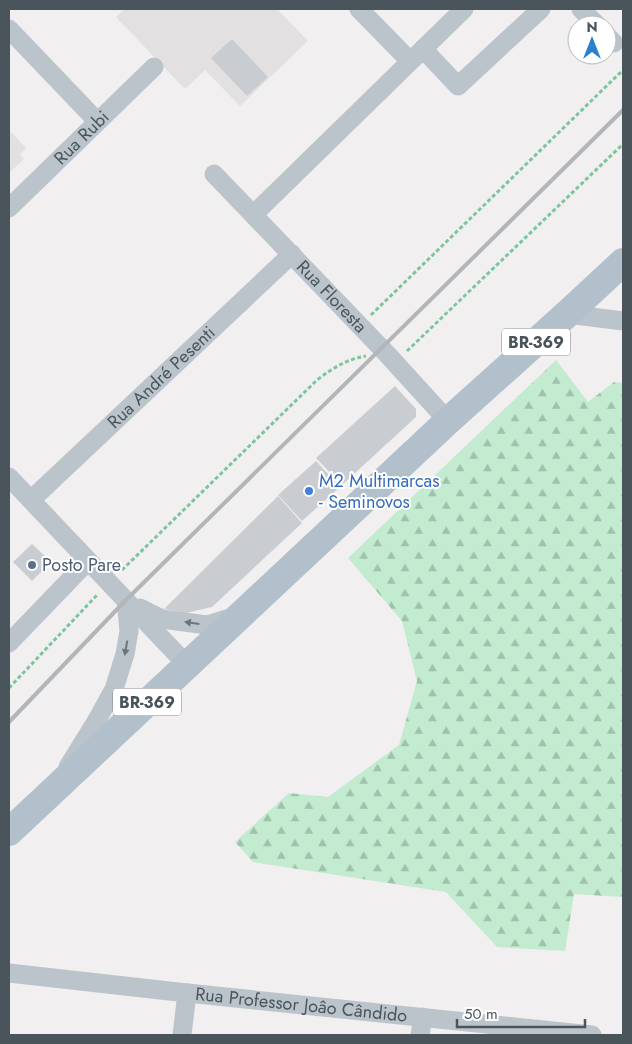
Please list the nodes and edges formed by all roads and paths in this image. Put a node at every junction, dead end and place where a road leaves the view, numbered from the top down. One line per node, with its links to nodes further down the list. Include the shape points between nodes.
1 (359, 9): 5 (street)
2 (464, 9): 5 (street)
3 (541, 9): 5 (street, via 458,86)
4 (9, 29): 8 (street)
5 (416, 55): 12 (street)
6 (154, 67): 8 (street, Rua Rubi)
7 (623, 70): 17 (path)
8 (97, 121): 11 (street, Rua Rubi)
9 (623, 144): 18 (path, via 408,351)
10 (214, 174): 12 (street, Rua Floresta)
11 (9, 208)
12 (254, 214): 13 (street, Rua Floresta)
13 (292, 254): 17 (street, Rua Floresta); 21 (street, Rua André Pesenti)
14 (623, 262): 15 (main road, BR-369)
15 (567, 314): 16 (street); 19 (main road, BR-369)
16 (623, 321)
17 (360, 326): 18 (street, Rua Floresta)
18 (388, 354): 19 (street, Rua Floresta); 23 (path, via 354,358 317,380)
19 (448, 421): 25 (main road, BR-369)
20 (9, 477): 21 (street)
21 (31, 500): 22 (street)
22 (88, 560): 23 (street); 26 (street)
23 (109, 583): 24 (street); 28 (path)
24 (126, 600): 25 (street, one-way to 24, via 207,625 162,619); 27 (street); 29 (street, one-way to 29, via 129,631 114,689)
25 (240, 615): 27 (main road, BR-369)
26 (9, 643)
27 (187, 665): 29 (main road, BR-369)
28 (9, 688)
29 (54, 789): 30 (main road, BR-369)
30 (9, 832)
31 (9, 973): 32 (street, Rua Professor Joâo Cândido)
32 (187, 993): 33 (street, Rua Professor Joâo Cândido); 34 (street)
33 (422, 1026): 35 (street, Rua Professor Joâo Cândido)
34 (182, 1035)
35 (592, 1035)

